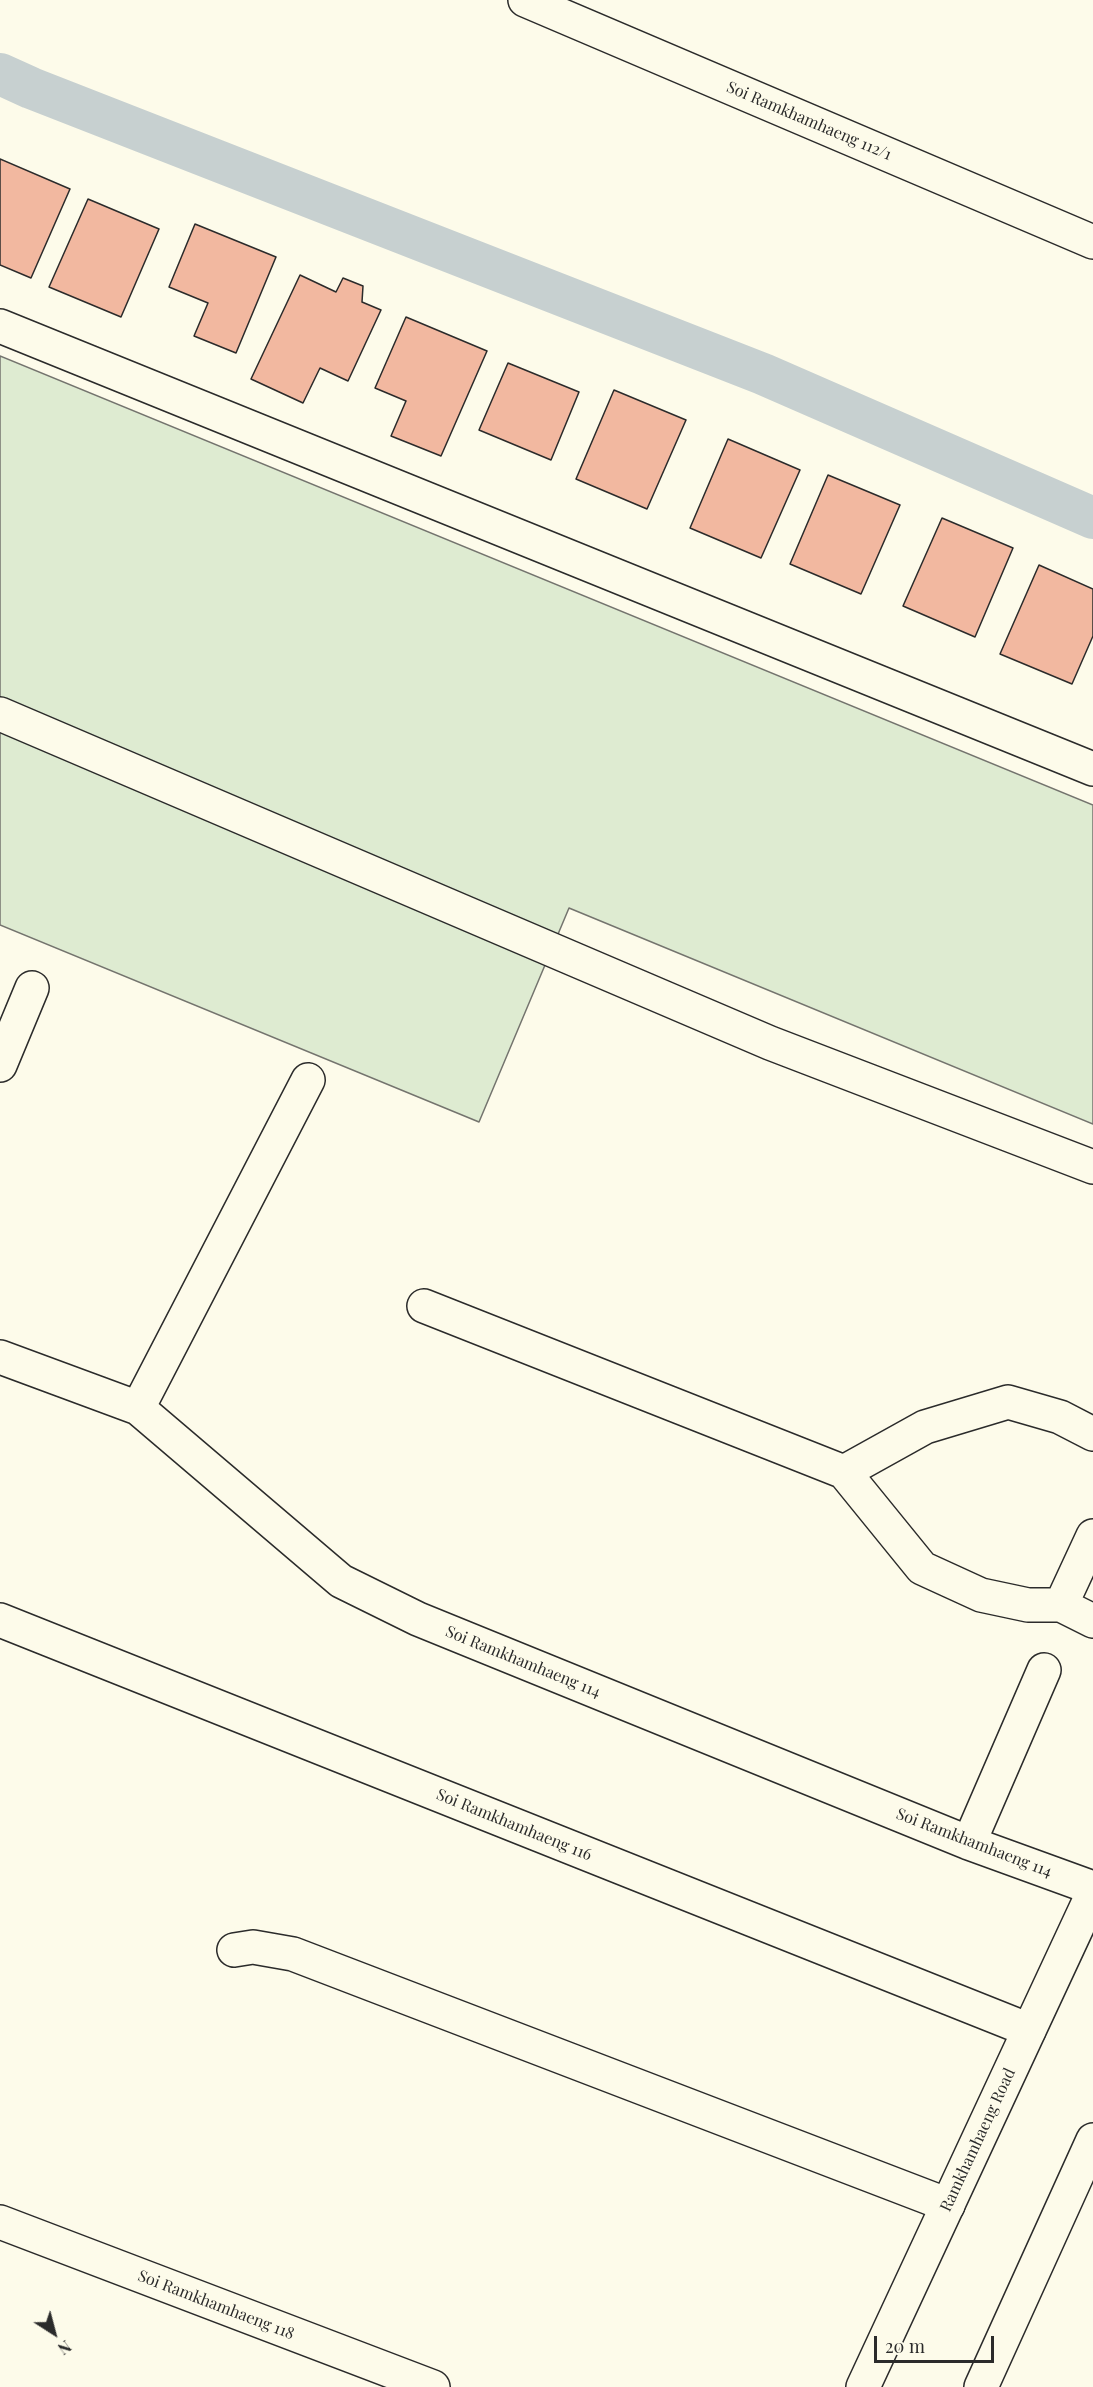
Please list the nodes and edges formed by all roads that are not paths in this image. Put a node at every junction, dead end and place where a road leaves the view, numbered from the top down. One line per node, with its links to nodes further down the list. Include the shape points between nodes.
1 (525, 0): 2 (street, Soi Ramkhamhaeng 112/1)
2 (1093, 242)
3 (0, 326): 5 (street)
4 (0, 714): 9 (street, via 770,1043)
5 (1093, 769)
6 (32, 988): 7 (street)
7 (0, 1065)
8 (308, 1080): 12 (street)
9 (1093, 1167)
10 (424, 1306): 14 (street)
11 (0, 1357): 12 (street, Soi Ramkhamhaeng 114)
12 (138, 1408): 20 (street, Soi Ramkhamhaeng 114, via 341,1581 418,1619)
13 (1093, 1434): 14 (street, via 1060,1417 1008,1402 925,1427)
14 (844, 1472): 16 (street, via 922,1568 981,1595 1028,1605)
15 (1093, 1536): 16 (street)
16 (1061, 1605): 18 (street)
17 (0, 1620): 24 (street, Soi Ramkhamhaeng 116)
18 (1093, 1621)
19 (1044, 1670): 20 (street)
20 (969, 1843): 21 (street, Soi Ramkhamhaeng 114)
21 (1093, 1887)
22 (1093, 1893): 24 (street, Ramkhamhaeng Road)
23 (234, 1950): 27 (street, via 253,1947 292,1954)
24 (1029, 2030): 27 (street, Ramkhamhaeng Road)
25 (1093, 2140): 26 (street)
26 (1085, 2178): 31 (street)
27 (948, 2205): 30 (street, Ramkhamhaeng Road)
28 (0, 2222): 29 (street, Soi Ramkhamhaeng 118)
29 (433, 2387)
30 (863, 2387)
31 (981, 2387)

